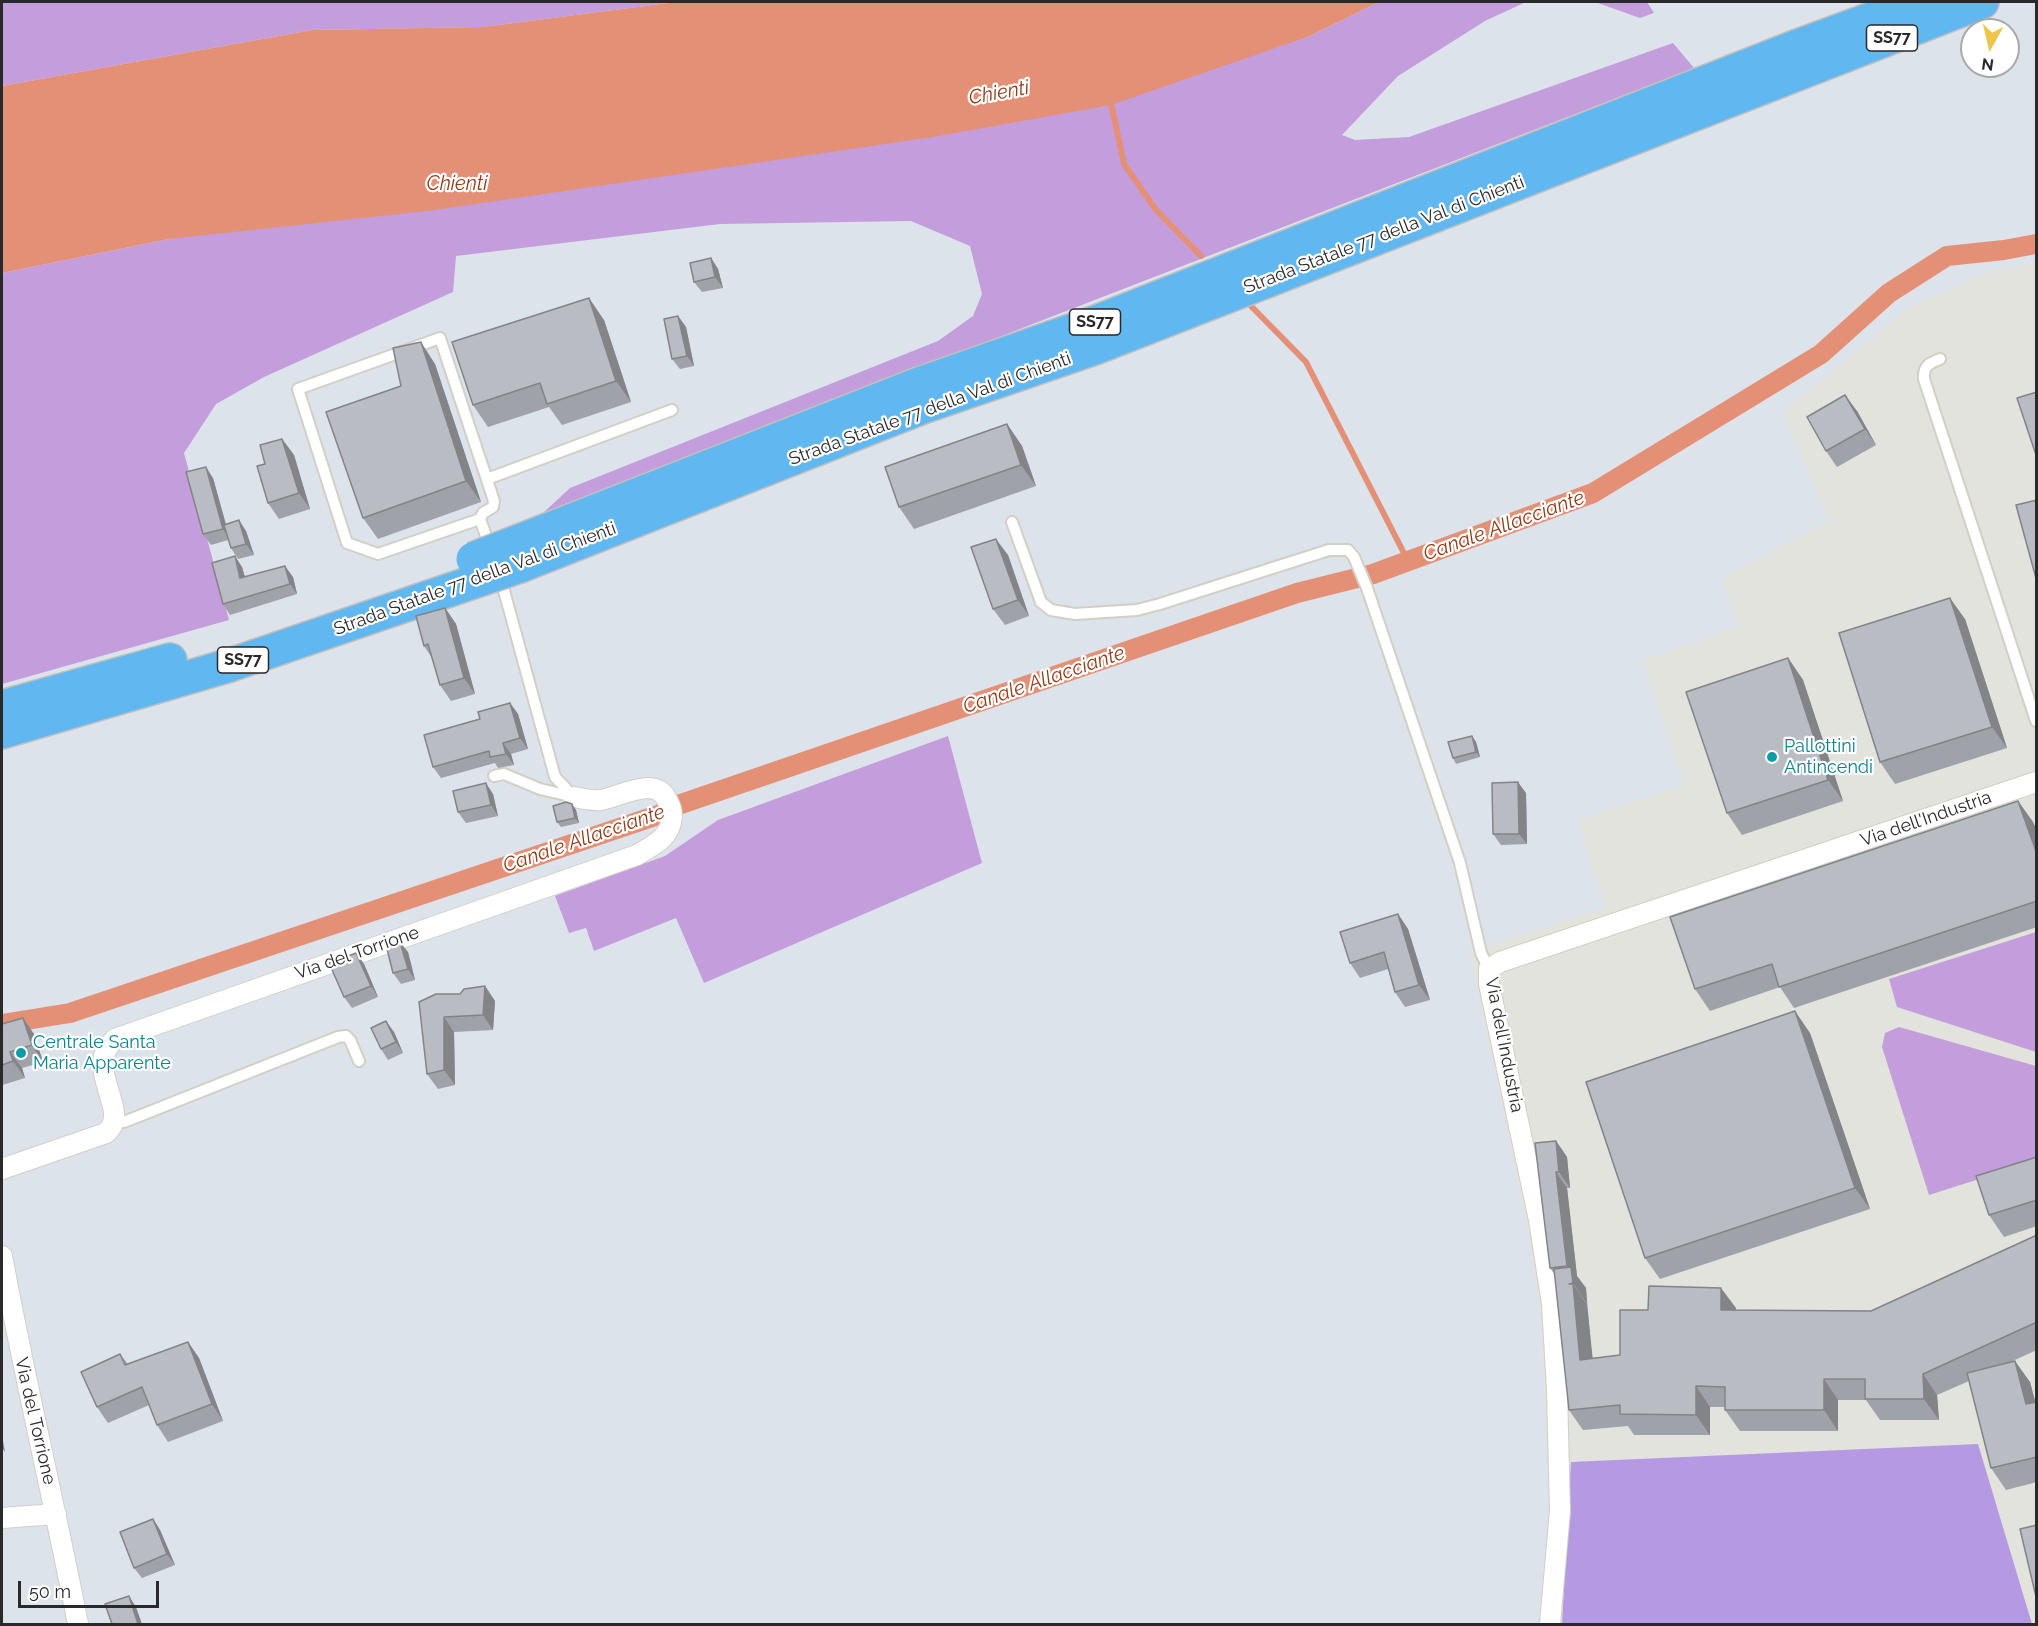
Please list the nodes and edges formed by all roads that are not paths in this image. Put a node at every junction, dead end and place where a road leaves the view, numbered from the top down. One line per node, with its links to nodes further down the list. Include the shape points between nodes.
1 (1917, 2): 3 (highway, Strada Statale 77 della Val di Chienti / SS77)
2 (1982, 2): 3 (highway, Strada Statale 77 della Val di Chienti / SS77)
3 (1798, 60): 9 (highway, Strada Statale 77 della Val di Chienti / SS77, bridge, via 1107,318 916,385)
4 (1940, 359): 11 (lane, via 1926,366 1924,379)
5 (672, 410): 6 (lane)
6 (487, 479): 7 (lane, via 494,507); 7 (lane, via 441,338 298,388 348,543 378,554)
7 (480, 519): 15 (lane, via 503,585 555,777)
8 (1012, 522): 16 (lane, via 1041,602 1051,610 1075,614 1137,610 1329,549 1348,550 1367,588 1457,854 1481,953)
9 (478, 569): 10 (highway, Strada Statale 77 della Val di Chienti / SS77); 12 (highway, Strada Statale 77 della Val di Chienti / SS77, via 227,666)
10 (2, 707)
11 (2037, 721)
12 (2, 732)
13 (494, 776): 15 (lane, via 504,774 540,789)
14 (2037, 782): 16 (street, Via dell'Industria, via 1500,962)
15 (574, 797): 18 (street, Via del Torrione, via 605,800 645,788 656,789 665,795 671,809 669,831 637,855 115,1039 106,1047 102,1069)
16 (1489, 969): 24 (street, Via dell'Industria, via 1552,1304 1560,1511)
17 (359, 1061): 18 (lane, via 350,1040 338,1037 124,1122)
18 (114, 1122): 19 (street, via 106,1133)
19 (2, 1169)
20 (2, 1256): 21 (street, Via del Torrione)
21 (56, 1514): 22 (street); 23 (street, Via del Torrione)
22 (2, 1518)
23 (78, 1624)
24 (1550, 1624)

